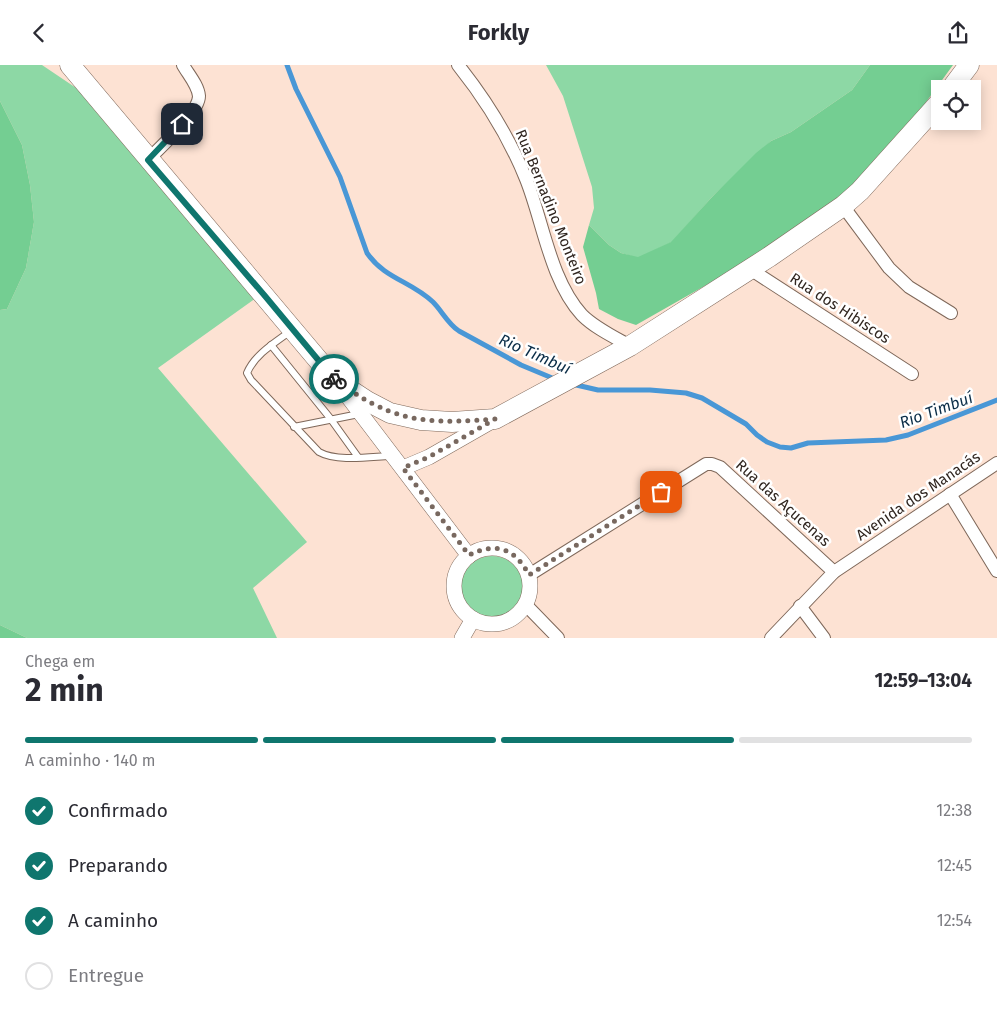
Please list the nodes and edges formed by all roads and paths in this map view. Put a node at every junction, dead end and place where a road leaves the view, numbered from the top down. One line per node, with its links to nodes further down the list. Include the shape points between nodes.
1 (70, 65): 7 (main road)
2 (183, 65): 7 (street, via 197,89 198,103)
3 (458, 65): 13 (street, Rua Bernadino Monteiro, via 476,87 508,141 526,179 556,268 573,303 583,316)
4 (969, 65): 5 (main road)
5 (958, 80)
6 (931, 112): 8 (main road, via 866,185)
7 (148, 160): 11 (main road)
8 (842, 206): 9 (main road); 10 (street, via 889,268 909,287)
9 (750, 269): 13 (main road); 14 (street, Rua dos Hibiscos)
10 (951, 313)
11 (292, 330): 12 (lane); 15 (main road)
12 (271, 345): 17 (lane); 19 (lane, via 250,365 247,373)
13 (630, 346): 18 (main road)
14 (912, 374)
15 (335, 380): 16 (street); 18 (main road, via 390,413 452,422)
16 (361, 413): 17 (lane); 21 (street)
17 (330, 418): 19 (lane); 20 (lane)
18 (495, 419): 21 (street, via 429,457)
19 (294, 427): 20 (lane, via 327,457)
20 (358, 457): 21 (lane)
21 (399, 462): 24 (street)
22 (997, 463): 23 (street, Avenida dos Manacás)
23 (950, 495): 25 (street); 26 (street, Avenida dos Manacás)
24 (469, 555): 27 (street, via 482,549 497,548 511,552); 30 (street, via 459,567 454,581 455,596)
25 (997, 571)
26 (834, 572): 27 (street, Rua das Açucenas, via 720,467 706,464); 29 (street, Avenida dos Manacás)
27 (529, 575): 28 (street, via 530,590)
28 (525, 605): 30 (street, via 516,616 502,623 487,624); 32 (street)
29 (800, 607): 33 (street, Avenida dos Manacás); 34 (street)
30 (473, 619): 31 (street)
31 (462, 638)
32 (558, 638)
33 (770, 638)
34 (824, 638)

